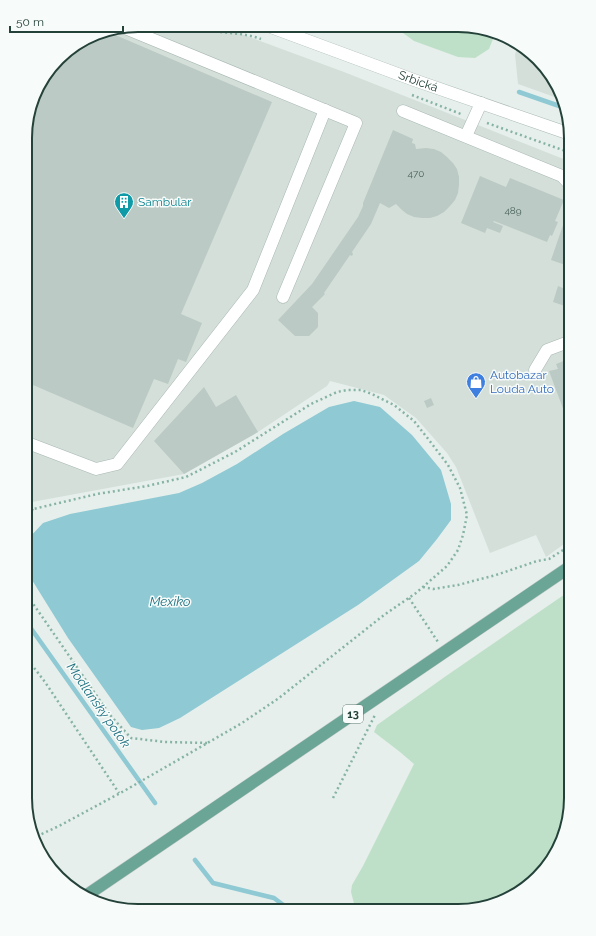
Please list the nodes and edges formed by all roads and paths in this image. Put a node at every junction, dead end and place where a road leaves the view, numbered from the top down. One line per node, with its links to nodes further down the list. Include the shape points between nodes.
1 (135, 32): 7 (street)
2 (224, 32): 4 (path, via 251,35)
3 (284, 32): 6 (street, Srbická)
4 (266, 40)
5 (407, 93): 9 (path)
6 (480, 104): 9 (street); 10 (street, Srbická)
7 (325, 110): 14 (street, via 356,123); 17 (street, via 253,290 117,464 96,470)
8 (403, 111): 11 (street)
9 (474, 118): 11 (street); 12 (path)
10 (564, 132)
11 (466, 136): 13 (street)
12 (564, 150)
13 (564, 178)
14 (283, 297)
15 (564, 344): 16 (street, via 547,350)
16 (536, 370)
17 (32, 444)
18 (33, 509): 21 (path, via 186,477 235,452 311,404 337,392 361,390 394,404 414,421 448,465 460,488 467,515 462,540 447,566)
19 (564, 549): 21 (path, via 549,559 496,575 434,589)
20 (564, 571): 24 (main road, 13)
21 (423, 587): 22 (path)
22 (409, 598): 24 (path); 27 (path, via 279,698)
23 (32, 602): 27 (path, via 110,715 131,738)
24 (444, 653): 26 (main road, 13)
25 (32, 665): 28 (path)
26 (382, 694): 29 (path, via 373,720); 31 (main road, 13)
27 (208, 743): 28 (path)
28 (119, 793): 30 (path)
29 (333, 798)
30 (39, 835)
31 (91, 893)

